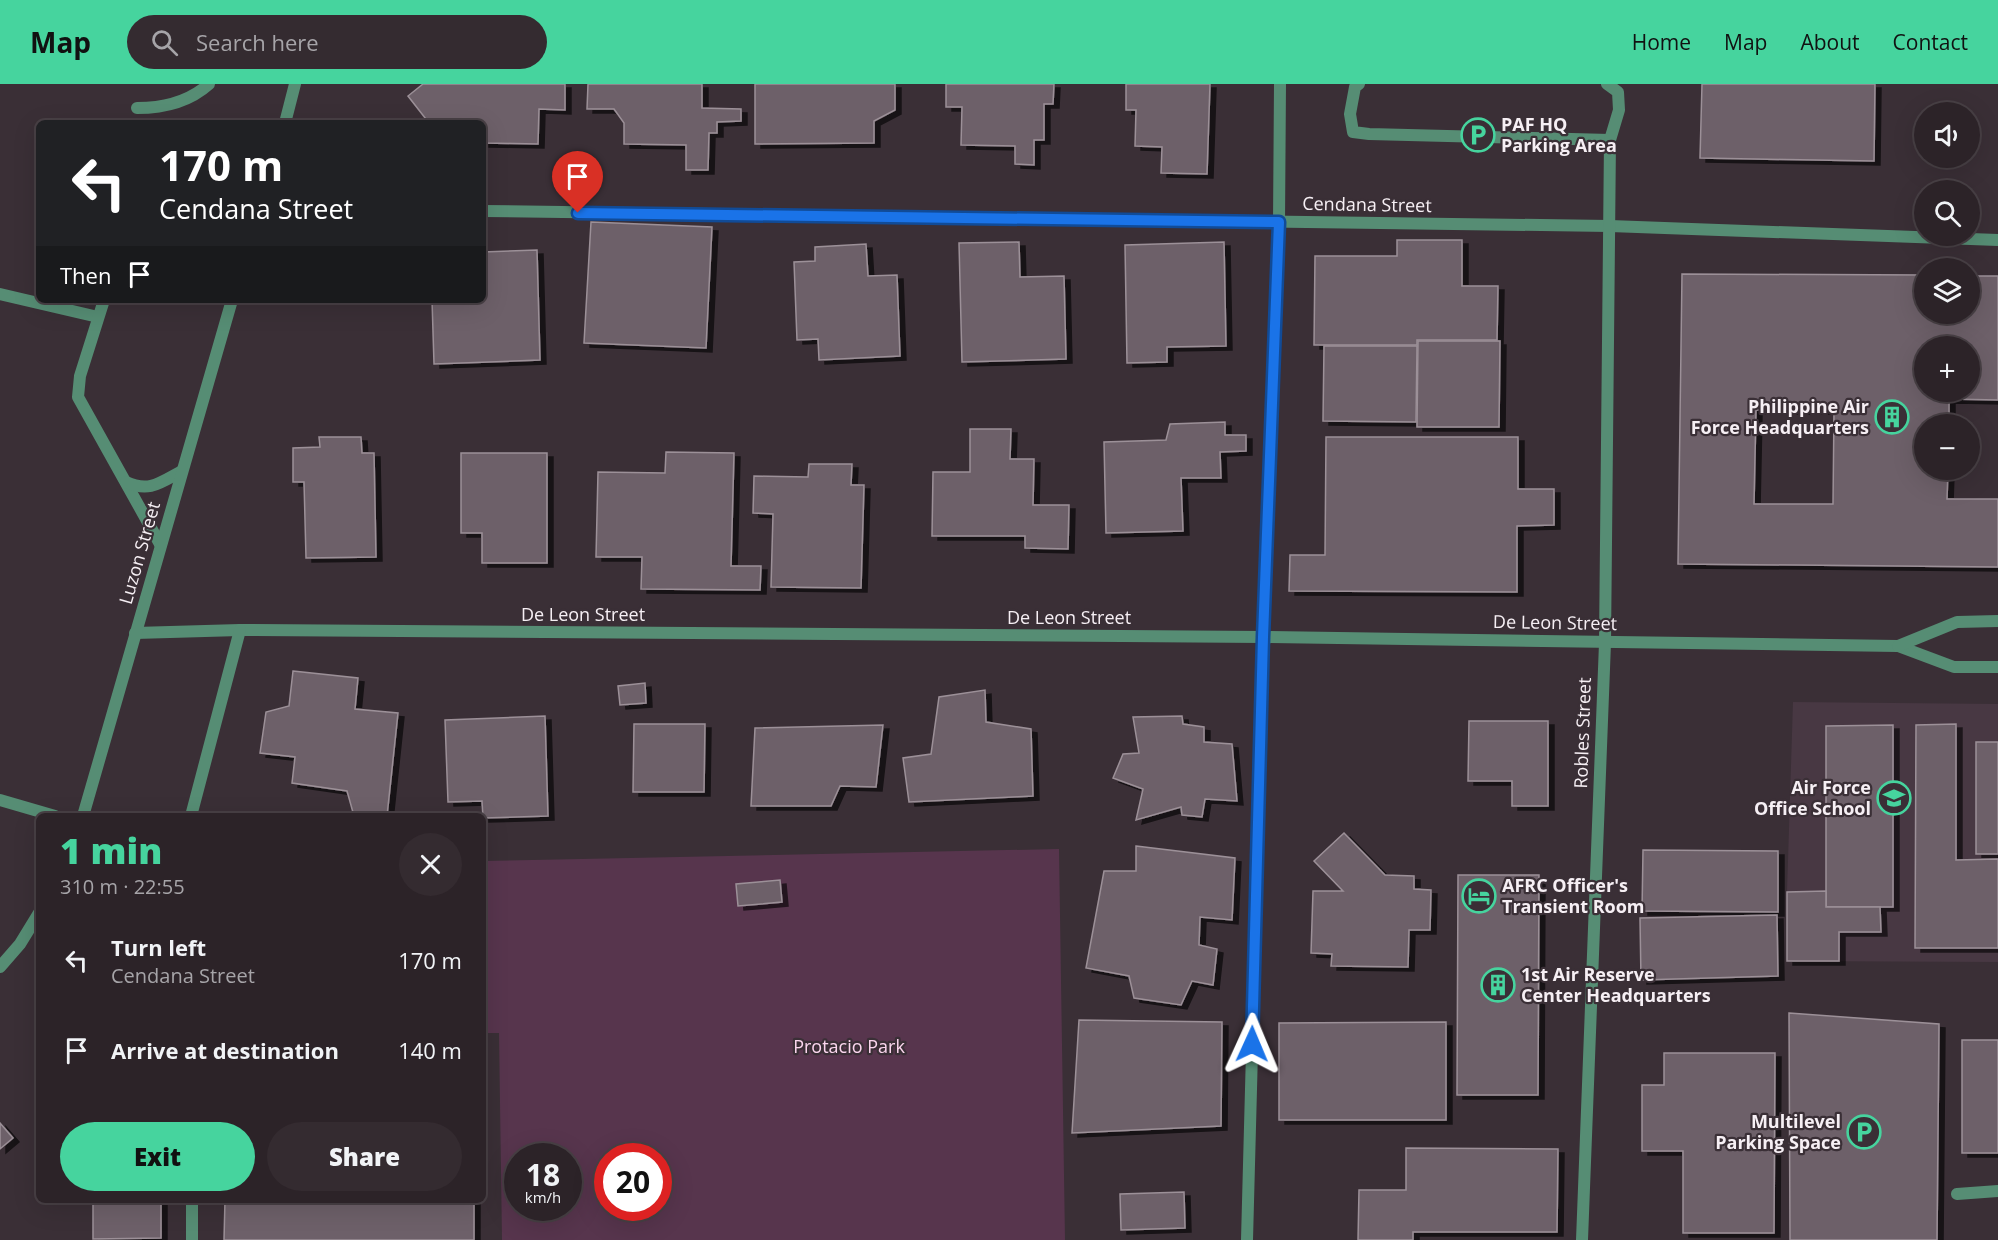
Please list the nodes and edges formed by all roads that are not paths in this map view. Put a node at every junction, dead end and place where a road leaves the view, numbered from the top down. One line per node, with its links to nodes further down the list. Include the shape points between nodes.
1 (209, 84): 6 (lane, via 173,104)
2 (295, 84): 7 (lane)
3 (1280, 84): 10 (lane)
4 (1359, 84): 8 (lane, via 1350,114 1353,132)
5 (1607, 84): 8 (lane, Robles Street, via 1618,92 1619,110)
6 (137, 108)
7 (286, 120)
8 (1610, 140): 11 (lane, Robles Street)
9 (486, 211): 10 (lane, Cendana Street)
10 (1279, 222): 11 (lane, Cendana Street); 25 (lane)
11 (1610, 226): 12 (lane, Cendana Street); 26 (lane, Robles Street)
12 (1998, 240)
13 (0, 294): 14 (lane)
14 (36, 302)
15 (38, 303): 18 (lane)
16 (103, 303): 18 (lane)
17 (231, 303): 19 (lane, Luzon Street)
18 (98, 317): 20 (lane, via 80,376 78,397)
19 (182, 471): 20 (lane, via 154,486 139,488); 21 (lane, Luzon Street)
20 (126, 482): 21 (lane)
21 (160, 544): 24 (lane, Luzon Street)
22 (1998, 621): 27 (lane, De Leon Street, via 1957,622)
23 (240, 630): 24 (lane, De Leon Street); 25 (lane, De Leon Street); 32 (lane)
24 (135, 633): 31 (lane, Luzon Street)
25 (1263, 637): 26 (lane, De Leon Street); 39 (lane)
26 (1605, 642): 27 (lane, De Leon Street); 40 (lane, Robles Street)
27 (1898, 646): 28 (lane, De Leon Street, via 1954,667)
28 (1998, 667)
29 (0, 800): 30 (lane)
30 (45, 813)
31 (84, 813)
32 (191, 813)
33 (36, 919): 34 (lane)
34 (0, 967)
35 (1998, 1191): 36 (lane)
36 (1957, 1194)
37 (192, 1203): 38 (lane)
38 (192, 1240)
39 (1247, 1240)
40 (1582, 1240)

